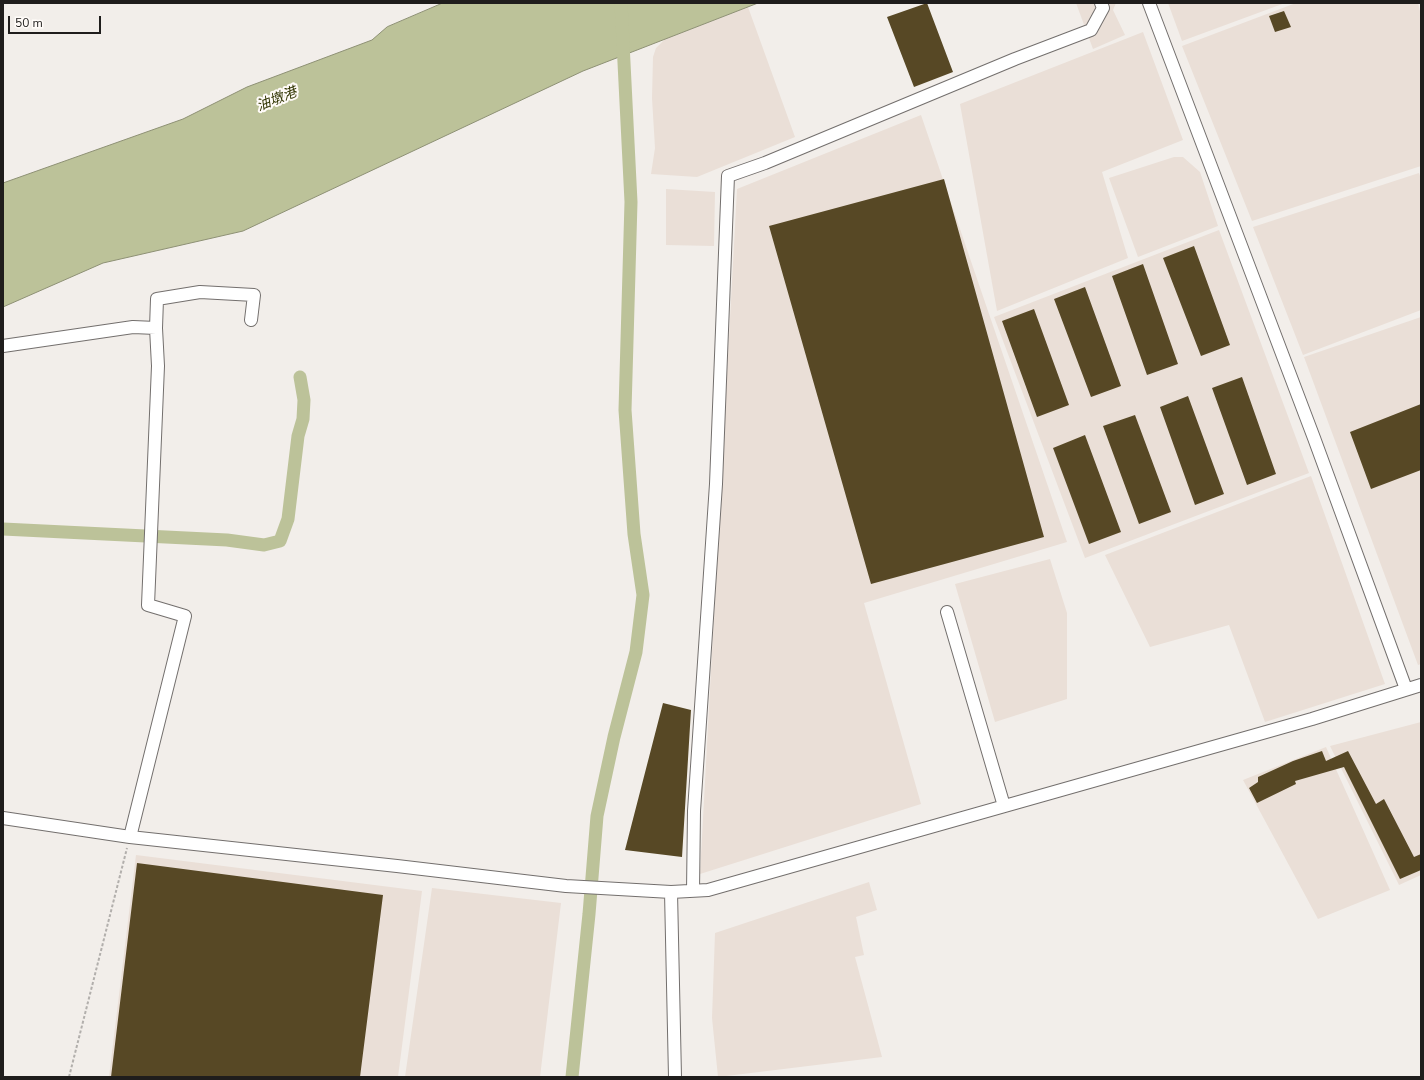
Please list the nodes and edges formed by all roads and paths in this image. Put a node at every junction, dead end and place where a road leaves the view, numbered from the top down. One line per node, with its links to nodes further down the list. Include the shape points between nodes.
1 (1101, 3): 12 (street, via 1103,8 1091,30 728,176 717,476 694,811)
2 (1149, 3): 8 (street)
3 (251, 320): 4 (street, via 254,295 200,292 157,299)
4 (156, 328): 5 (street, via 133,327); 11 (street, via 158,366 148,605 185,616)
5 (3, 346)
6 (947, 612): 9 (street)
7 (1421, 685): 8 (street)
8 (1406, 689): 9 (street, via 1312,719)
9 (1004, 806): 12 (street, via 746,880 708,890)
10 (3, 818): 11 (street)
11 (130, 837): 13 (street, via 566,886); 14 (path)
12 (693, 891): 13 (street)
13 (671, 892): 15 (street)
14 (69, 1077)
15 (675, 1077)

